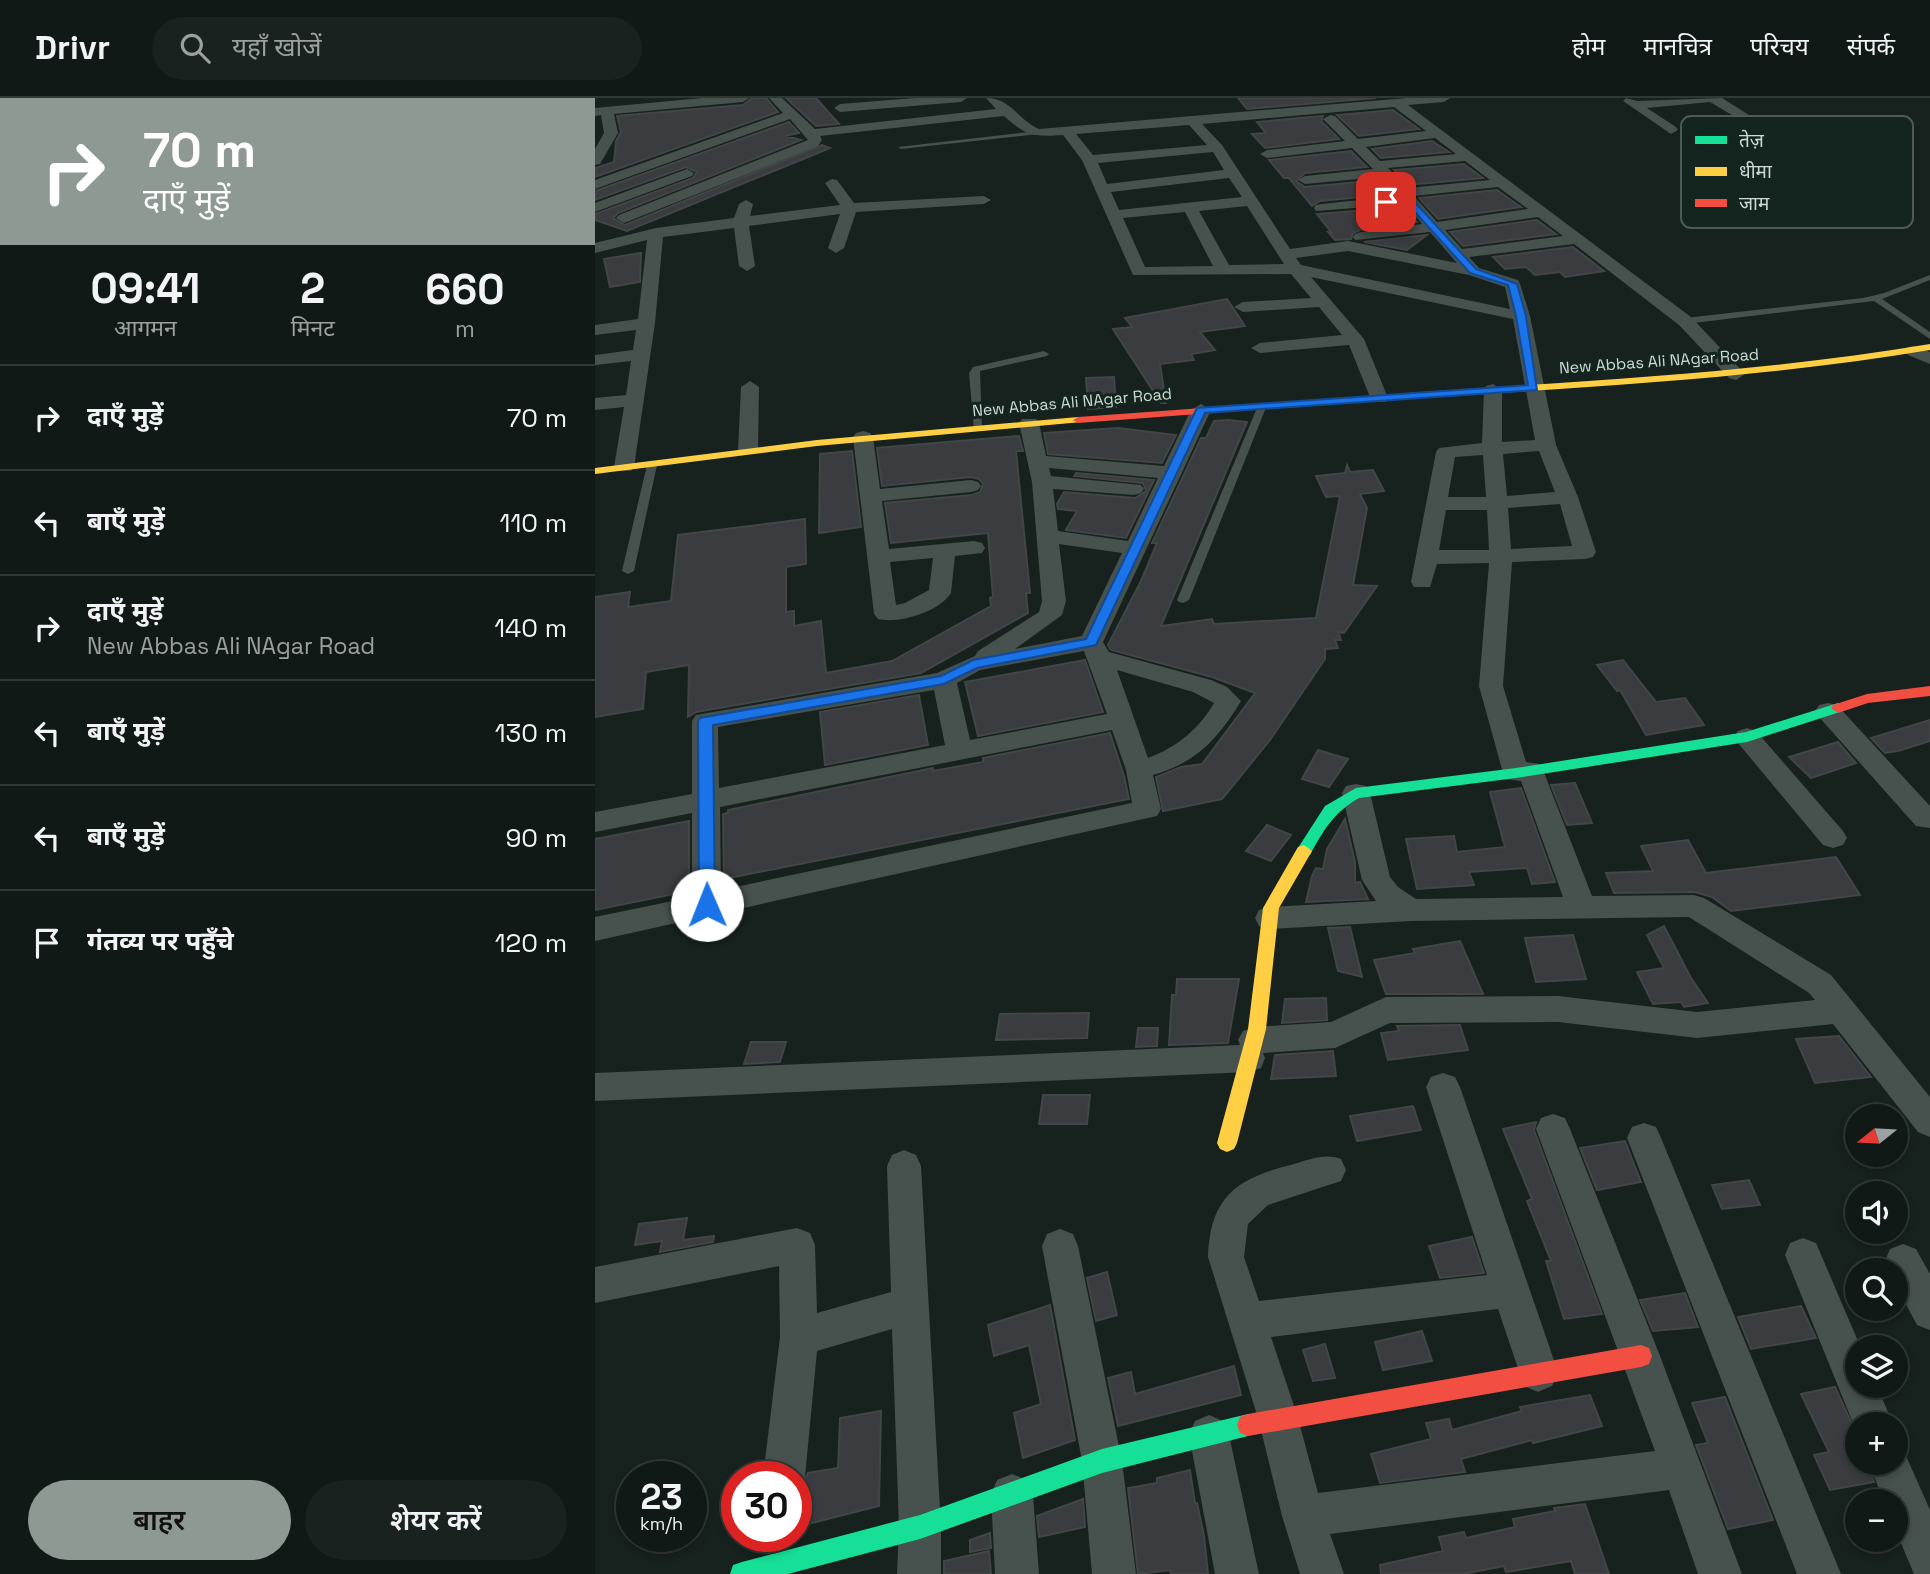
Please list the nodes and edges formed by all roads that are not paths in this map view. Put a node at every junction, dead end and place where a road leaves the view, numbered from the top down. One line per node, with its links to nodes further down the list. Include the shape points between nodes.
1 (961, 98): 6 (street)
2 (992, 98): 10 (street)
3 (1444, 98): 8 (street)
4 (1712, 98): 5 (street); 12 (street)
5 (1629, 101): 18 (street)
6 (835, 103): 15 (street)
7 (758, 104): 9 (street); 11 (street)
8 (1393, 107): 13 (street); 14 (street); 21 (street)
9 (601, 111): 28 (street, via 611,133)
10 (1010, 111): 15 (street); 17 (street)
11 (792, 114): 19 (street); 35 (street)
12 (1742, 115)
13 (1331, 119): 16 (street); 22 (street)
14 (1192, 121): 20 (street); 24 (street)
15 (859, 128): 19 (street)
16 (1248, 129)
17 (1030, 130): 20 (street); 23 (lane)
18 (1671, 130)
19 (804, 131): 47 (street, via 815,140 804,148)
20 (1068, 132): 27 (street)
21 (1439, 134): 22 (street); 45 (street)
22 (1355, 143): 25 (street); 30 (street)
23 (901, 147)
24 (1217, 148): 27 (street); 31 (street)
25 (1268, 154)
26 (1459, 158): 30 (street)
27 (1089, 160): 36 (street)
28 (595, 161)
29 (707, 166): 42 (street)
30 (1381, 169): 32 (street); 37 (street)
31 (1233, 173): 36 (street); 39 (street)
32 (1304, 180)
33 (832, 183): 43 (street)
34 (1493, 184): 37 (street)
35 (595, 185)
36 (1100, 189): 46 (street)
37 (1405, 196): 44 (street); 49 (street)
38 (984, 200): 43 (street)
39 (1251, 201): 41 (street); 56 (street)
40 (746, 203): 48 (street)
41 (1190, 207): 46 (street); 58 (street)
42 (595, 208)
43 (850, 208): 48 (street); 54 (street)
44 (1321, 208)
45 (1541, 212): 49 (street); 52 (street)
46 (1112, 215): 58 (street, via 1139,272)
47 (624, 218)
48 (741, 222): 50 (street); 57 (street)
49 (1434, 228): 51 (street); 55 (street)
50 (656, 233): 53 (street); 66 (street)
51 (1361, 237)
52 (1578, 239): 55 (street); 65 (street)
53 (595, 248)
54 (836, 248)
55 (1458, 254): 59 (street)
56 (1290, 262): 58 (street); 59 (street, via 1348,246); 62 (street); 64 (street)
57 (747, 266)
58 (1223, 270)
59 (1473, 271): 64 (street, via 1512,284)
60 (1930, 276): 61 (lane)
61 (1875, 298): 65 (lane); 68 (lane)
62 (1323, 302): 63 (street); 69 (street)
63 (1243, 307)
64 (1521, 316): 77 (street)
65 (1685, 321): 75 (street)
66 (646, 323): 67 (street); 72 (street)
67 (595, 330)
68 (1930, 336)
69 (1355, 339): 70 (street); 79 (street)
70 (1260, 348)
71 (1925, 353): 75 (street, New Abbas Ali NAgar Road)
72 (641, 354): 74 (street); 80 (street)
73 (1044, 354): 85 (lane, via 976,369)
74 (595, 360)
75 (1736, 374): 77 (street, New Abbas Ali NAgar Road)
76 (750, 387): 89 (street)
77 (1534, 387): 78 (street, New Abbas Ali NAgar Road); 87 (street)
78 (1493, 390): 79 (street, New Abbas Ali NAgar Road); 88 (street)
79 (1379, 398): 82 (street, New Abbas Ali NAgar Road)
80 (635, 400): 81 (street); 91 (street)
81 (595, 404)
82 (1262, 405): 83 (street, New Abbas Ali NAgar Road); 109 (lane)
83 (1201, 410): 84 (street, New Abbas Ali NAgar Road); 94 (street)
84 (1029, 423): 85 (street, New Abbas Ali NAgar Road); 93 (street)
85 (977, 428): 86 (street, New Abbas Ali NAgar Road)
86 (863, 437): 89 (street, New Abbas Ali NAgar Road); 96 (street)
87 (1546, 445): 88 (street); 97 (street)
88 (1493, 447): 98 (street); 99 (street, via 1445,452)
89 (748, 450): 90 (street, New Abbas Ali NAgar Road)
90 (652, 465): 91 (street, New Abbas Ali NAgar Road); 107 (lane)
91 (624, 467): 92 (street, New Abbas Ali NAgar Road)
92 (595, 471)
93 (1040, 471): 94 (street); 100 (street)
94 (1166, 482): 102 (street)
95 (971, 486): 96 (street)
96 (871, 496): 104 (street)
97 (1568, 497): 98 (street); 106 (street, via 1585,552)
98 (1497, 503): 99 (street); 106 (street)
99 (1436, 504): 105 (street)
100 (1046, 536): 102 (street); 111 (street, via 1054,601 1050,615)
101 (974, 548): 103 (street)
102 (1134, 548): 110 (street)
103 (945, 550): 104 (street); 104 (street, via 940,593 912,609 886,614)
104 (879, 556)
105 (1429, 556): 106 (street); 108 (street)
106 (1501, 556): 119 (street, via 1491,686)
107 (628, 571)
108 (1422, 582)
109 (1183, 600)
110 (1096, 650): 111 (street); 115 (street); 118 (street, via 1218,692 1228,701 1192,750)
111 (973, 664): 112 (street)
112 (944, 680): 117 (street); 121 (street, via 705,721)
113 (1930, 691): 114 (street, via 1867,699)
114 (1828, 712): 116 (street); 122 (street)
115 (1120, 720): 117 (street); 118 (street)
116 (1747, 737): 119 (street); 124 (street)
117 (959, 752): 121 (street)
118 (1139, 770): 125 (street, via 1147,809)
119 (1523, 772): 120 (street); 126 (street)
120 (1356, 793): 127 (street, via 1376,880 1388,895); 128 (street, via 1325,813 1271,908)
121 (706, 801): 123 (street); 125 (street)
122 (1926, 819)
123 (595, 822)
124 (1833, 838)
125 (707, 905): 129 (street)
126 (1582, 908): 127 (street); 130 (street, via 1694,906 1820,984)
127 (1411, 910): 128 (street)
128 (1270, 918): 131 (street)
129 (595, 929)
130 (1841, 1010): 131 (street, via 1697,1025 1558,1009 1386,1010 1335,1035); 134 (street)
131 (1251, 1049): 132 (street); 137 (street)
132 (595, 1087)
133 (1443, 1087): 144 (street)
134 (1930, 1122)
135 (1553, 1129): 149 (street)
136 (1644, 1138): 169 (street)
137 (1227, 1143)
138 (904, 1166): 145 (street)
139 (1329, 1170): 147 (street, via 1250,1196 1229,1216 1226,1257)
140 (1060, 1246): 155 (street)
141 (1803, 1255): 150 (street)
142 (1908, 1270): 146 (street)
143 (595, 1285): 148 (street, via 797,1245)
144 (1510, 1290): 147 (street); 151 (street)
145 (911, 1305): 148 (street); 160 (street)
146 (1930, 1312)
147 (1247, 1321): 152 (street)
148 (799, 1336): 154 (street)
149 (1641, 1356): 151 (street); 156 (street)
150 (1845, 1356)
151 (1538, 1372): 152 (street)
152 (1278, 1418): 153 (street); 159 (street)
153 (1209, 1435): 155 (street); 167 (street)
154 (786, 1461)
155 (1102, 1461): 158 (street); 166 (street)
156 (1680, 1468): 159 (street); 163 (street)
157 (1894, 1475): 161 (street)
158 (1012, 1494): 160 (street); 165 (street)
159 (1303, 1516): 168 (street)
160 (920, 1527): 162 (street); 164 (street)
161 (1930, 1561)
162 (767, 1563)
163 (1712, 1573)
164 (919, 1574)
165 (1017, 1574)
166 (1114, 1574)
167 (1237, 1574)
168 (1322, 1574)
169 (1819, 1574)

